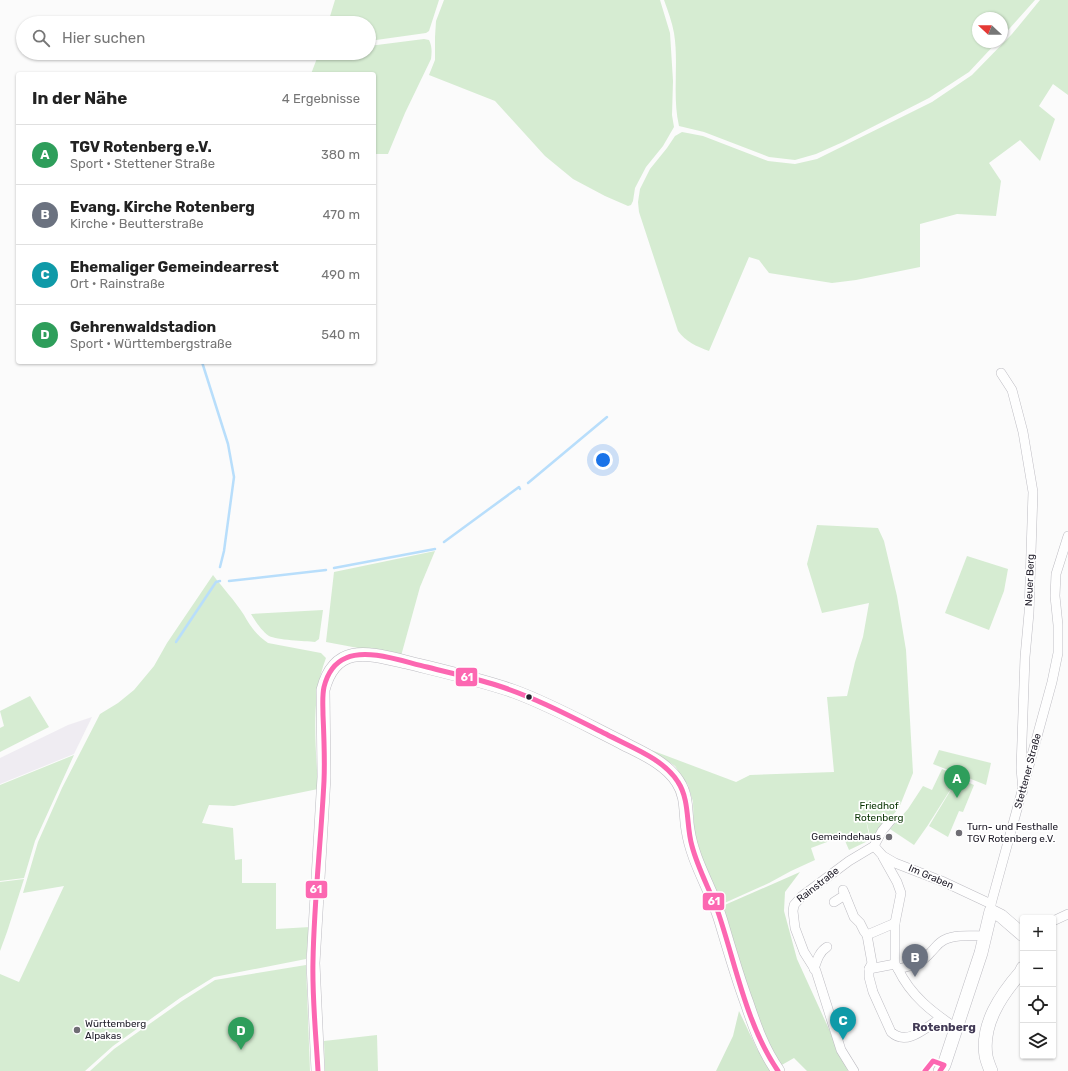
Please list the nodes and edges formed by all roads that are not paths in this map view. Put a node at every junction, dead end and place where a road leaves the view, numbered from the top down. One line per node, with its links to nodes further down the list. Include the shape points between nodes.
1 (1001, 373): 3 (street, Neuer Berg, via 1012,390 1023,432 1033,492)
2 (1068, 536): 3 (street, Stettener Straße, via 1056,574 1058,653)
3 (1022, 791): 8 (street, Stettener Straße)
4 (891, 820): 5 (street, Rainstraße)
5 (874, 846): 6 (street, Im Graben); 17 (street, Rainstraße, via 849,861 794,904 795,928)
6 (883, 856): 8 (street, Im Graben, via 944,882); 11 (street, via 901,893)
7 (834, 902): 13 (street, via 844,892 854,917)
8 (991, 908): 12 (street); 14 (street, Stettener Straße)
9 (1068, 914): 10 (street)
10 (1056, 920)
11 (895, 923): 13 (street); 16 (street)
12 (1020, 932)
13 (868, 934): 18 (street, via 872,963)
14 (985, 936): 16 (street, via 958,936 946,939 913,966); 21 (street, Stettener Straße)
15 (827, 947): 17 (street, via 819,956)
16 (897, 967): 18 (street); 20 (street, via 910,990)
17 (814, 969): 24 (street, Rainstraße, via 841,1050)
18 (869, 969): 20 (street, via 873,992 895,1036 913,1036)
19 (1020, 973): 26 (street, via 1000,998 992,1015 986,1038 986,1056)
20 (941, 1018): 21 (street)
21 (956, 1028): 25 (street, Stettener Straße)
22 (318, 1071): 23 (street, via 313,963 324,777 323,690 326,678 337,662 358,654 402,661 514,691 552,707 637,751 672,773 686,803 692,850 720,917 756,1031)
23 (778, 1071)
24 (854, 1071)
25 (940, 1071)
26 (991, 1071)

